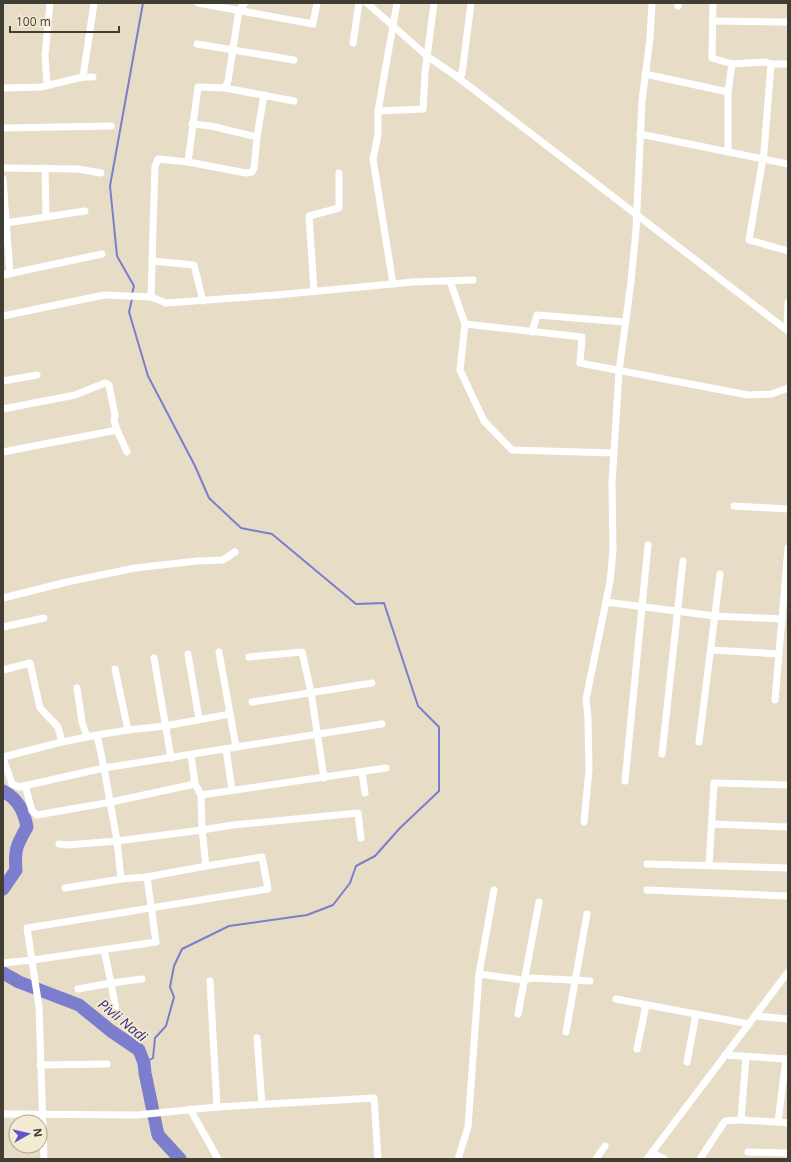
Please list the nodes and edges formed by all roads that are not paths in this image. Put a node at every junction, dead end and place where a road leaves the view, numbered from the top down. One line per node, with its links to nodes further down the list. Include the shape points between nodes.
1 (50, 3): 29 (street, via 45,56)
2 (94, 3): 27 (street)
3 (198, 3): 13 (street)
4 (245, 3): 13 (street)
5 (317, 3): 13 (street, via 313,24)
6 (359, 3): 17 (street)
7 (367, 3): 16 (street)
8 (397, 3): 16 (street)
9 (434, 3): 20 (street)
10 (471, 3): 26 (street, via 462,74)
11 (652, 3): 25 (street)
12 (714, 3): 14 (street)
13 (238, 10): 19 (street)
14 (712, 21): 15 (street); 22 (street, via 712,58)
15 (788, 22)
16 (392, 26): 20 (street); 35 (street)
17 (353, 43)
18 (197, 44): 19 (street)
19 (232, 50): 21 (street); 31 (street)
20 (428, 56): 26 (street); 35 (street, via 423,109)
21 (294, 60)
22 (732, 64): 23 (street); 32 (street)
23 (771, 64): 24 (street); 42 (street)
24 (788, 64)
25 (645, 74): 32 (street); 39 (street)
26 (456, 76): 51 (street)
27 (83, 77): 28 (street); 29 (street)
28 (93, 77)
29 (47, 85): 30 (street)
30 (3, 88)
31 (225, 88): 33 (street); 36 (street, via 198,87)
32 (728, 92): 41 (street)
33 (264, 95): 34 (street); 40 (street)
34 (294, 101)
35 (378, 111): 60 (street, via 378,135 373,159)
36 (192, 124): 40 (street); 43 (street)
37 (111, 126): 38 (street)
38 (3, 128)
39 (640, 134): 41 (street); 51 (street)
40 (257, 137): 43 (street, via 252,172)
41 (728, 152): 42 (street)
42 (764, 159): 44 (street); 54 (street, via 749,240)
43 (188, 162): 56 (street, via 158,159 154,166)
44 (788, 164)
45 (3, 168): 46 (street)
46 (45, 168): 47 (street); 52 (street)
47 (101, 172)
48 (339, 173): 61 (street, via 339,208 309,216)
49 (3, 179): 53 (street)
50 (85, 211): 52 (street)
51 (636, 214): 66 (street); 68 (street)
52 (46, 216): 53 (street)
53 (6, 223): 57 (street)
54 (788, 251)
55 (102, 254): 57 (street)
56 (152, 261): 62 (street); 63 (street, via 194,265)
57 (6, 275)
58 (450, 280): 59 (street); 60 (street); 67 (street)
59 (472, 280)
60 (393, 284): 61 (street)
61 (314, 291): 63 (street)
62 (151, 297): 63 (street, via 166,303); 65 (street, via 104,295)
63 (203, 301)
64 (788, 302): 68 (street)
65 (3, 316)
66 (625, 322): 69 (street, via 537,315); 70 (street)
67 (465, 324): 69 (street); 78 (street, via 460,370 484,421 512,450)
68 (788, 330)
69 (532, 332): 70 (street, via 582,337 580,363)
70 (619, 371): 73 (street, via 748,395 772,394); 78 (street)
71 (37, 375): 72 (street)
72 (3, 381)
73 (788, 388)
74 (3, 409): 75 (street, via 75,395 105,383 109,385)
75 (117, 430): 76 (street); 77 (street)
76 (3, 452)
77 (127, 452)
78 (614, 453): 87 (street, via 613,550)
79 (734, 506): 80 (street)
80 (788, 509)
81 (648, 545): 88 (street)
82 (788, 548): 92 (street)
83 (235, 552): 86 (street, via 223,560 135,568)
84 (683, 561): 89 (street)
85 (720, 574): 90 (street)
86 (3, 598)
87 (606, 602): 88 (street); 135 (street, via 586,699 589,770)
88 (642, 607): 89 (street); 127 (street)
89 (677, 611): 90 (street); 119 (street)
90 (715, 616): 92 (street); 94 (street)
91 (44, 618): 93 (street)
92 (782, 619): 97 (street)
93 (3, 627)
94 (711, 650): 97 (street); 116 (street)
95 (220, 652): 107 (street)
96 (188, 654): 108 (street)
97 (779, 654): 105 (street)
98 (249, 657): 104 (street, via 302,652)
99 (154, 658): 110 (street)
100 (115, 669): 111 (street)
101 (3, 670): 115 (street, via 30,664 40,708 58,727)
102 (372, 683): 104 (street)
103 (77, 688): 114 (street)
104 (311, 692): 106 (street); 112 (street)
105 (775, 700)
106 (252, 702)
107 (230, 714): 108 (street); 117 (street)
108 (199, 719): 110 (street)
109 (382, 724): 112 (street)
110 (165, 726): 111 (street); 122 (street)
111 (128, 730): 113 (street)
112 (318, 734): 117 (street); 126 (street)
113 (97, 735): 114 (street); 123 (street)
114 (87, 737): 115 (street)
115 (62, 742): 121 (street)
116 (700, 742)
117 (236, 747): 118 (street)
118 (226, 749): 120 (street); 131 (street)
119 (662, 754)
120 (191, 755): 122 (street); 128 (street)
121 (3, 757): 129 (street, via 12,784)
122 (171, 758): 123 (street)
123 (104, 768): 129 (street); 134 (street)
124 (386, 768): 125 (street)
125 (362, 772): 126 (street); 132 (street)
126 (324, 778): 131 (street)
127 (625, 780)
128 (195, 784): 133 (street); 134 (street)
129 (25, 785): 134 (street, via 32,811 37,815)
130 (788, 785): 136 (street, via 714,783)
131 (232, 790): 133 (street)
132 (365, 793)
133 (201, 796): 138 (street)
134 (111, 802): 140 (street)
135 (584, 822)
136 (712, 824): 137 (street); 143 (street)
137 (788, 827)
138 (202, 830): 139 (street, via 358,813); 140 (street); 144 (street)
139 (361, 838)
140 (117, 841): 141 (street); 147 (street)
141 (59, 844)
142 (647, 864): 143 (street)
143 (709, 865): 145 (street)
144 (206, 866): 146 (street); 153 (street, via 262,857 268,889)
145 (788, 868)
146 (147, 877): 147 (street); 153 (street)
147 (121, 879): 148 (street)
148 (65, 888)
149 (494, 890): 159 (street)
150 (647, 890): 151 (street)
151 (788, 896)
152 (539, 902): 161 (street)
153 (151, 908): 155 (street, via 156,942); 156 (street, via 27,928)
154 (586, 914): 162 (street)
155 (104, 950): 156 (street); 165 (street)
156 (33, 960): 157 (street); 183 (street, via 39,1007)
157 (3, 963)
158 (788, 972): 172 (street)
159 (479, 974): 161 (street); 198 (street, via 468,1127)
160 (142, 979): 165 (street)
161 (524, 980): 162 (street); 170 (street)
162 (575, 980): 164 (street); 175 (street)
163 (210, 981): 185 (street)
164 (590, 981)
165 (111, 984): 166 (street); 169 (street)
166 (78, 989)
167 (616, 1000): 168 (street)
168 (646, 1005): 171 (street); 177 (street)
169 (116, 1010)
170 (518, 1014)
171 (696, 1014): 174 (street); 181 (street)
172 (755, 1016): 173 (street); 174 (street)
173 (788, 1019)
174 (749, 1024): 178 (street)
175 (566, 1032)
176 (257, 1038): 184 (street)
177 (637, 1049)
178 (725, 1055): 179 (street); 193 (street)
179 (746, 1057): 180 (street); 189 (street)
180 (787, 1059): 190 (street)
181 (687, 1062)
182 (107, 1064): 183 (street)
183 (40, 1065): 187 (street)
184 (262, 1104): 185 (street); 197 (street, via 374,1098)
185 (217, 1108): 186 (street)
186 (190, 1109): 188 (street, via 137,1115); 196 (street)
187 (42, 1114)
188 (48, 1114)
189 (741, 1120): 190 (street); 202 (street, via 725,1121)
190 (778, 1122): 191 (street)
191 (788, 1123)
192 (605, 1146): 199 (street)
193 (652, 1152): 200 (street); 201 (street)
194 (748, 1152): 195 (street)
195 (788, 1153)
196 (218, 1159)
197 (378, 1159)
198 (458, 1159)
199 (596, 1159)
200 (647, 1159)
201 (664, 1159)
202 (700, 1159)

